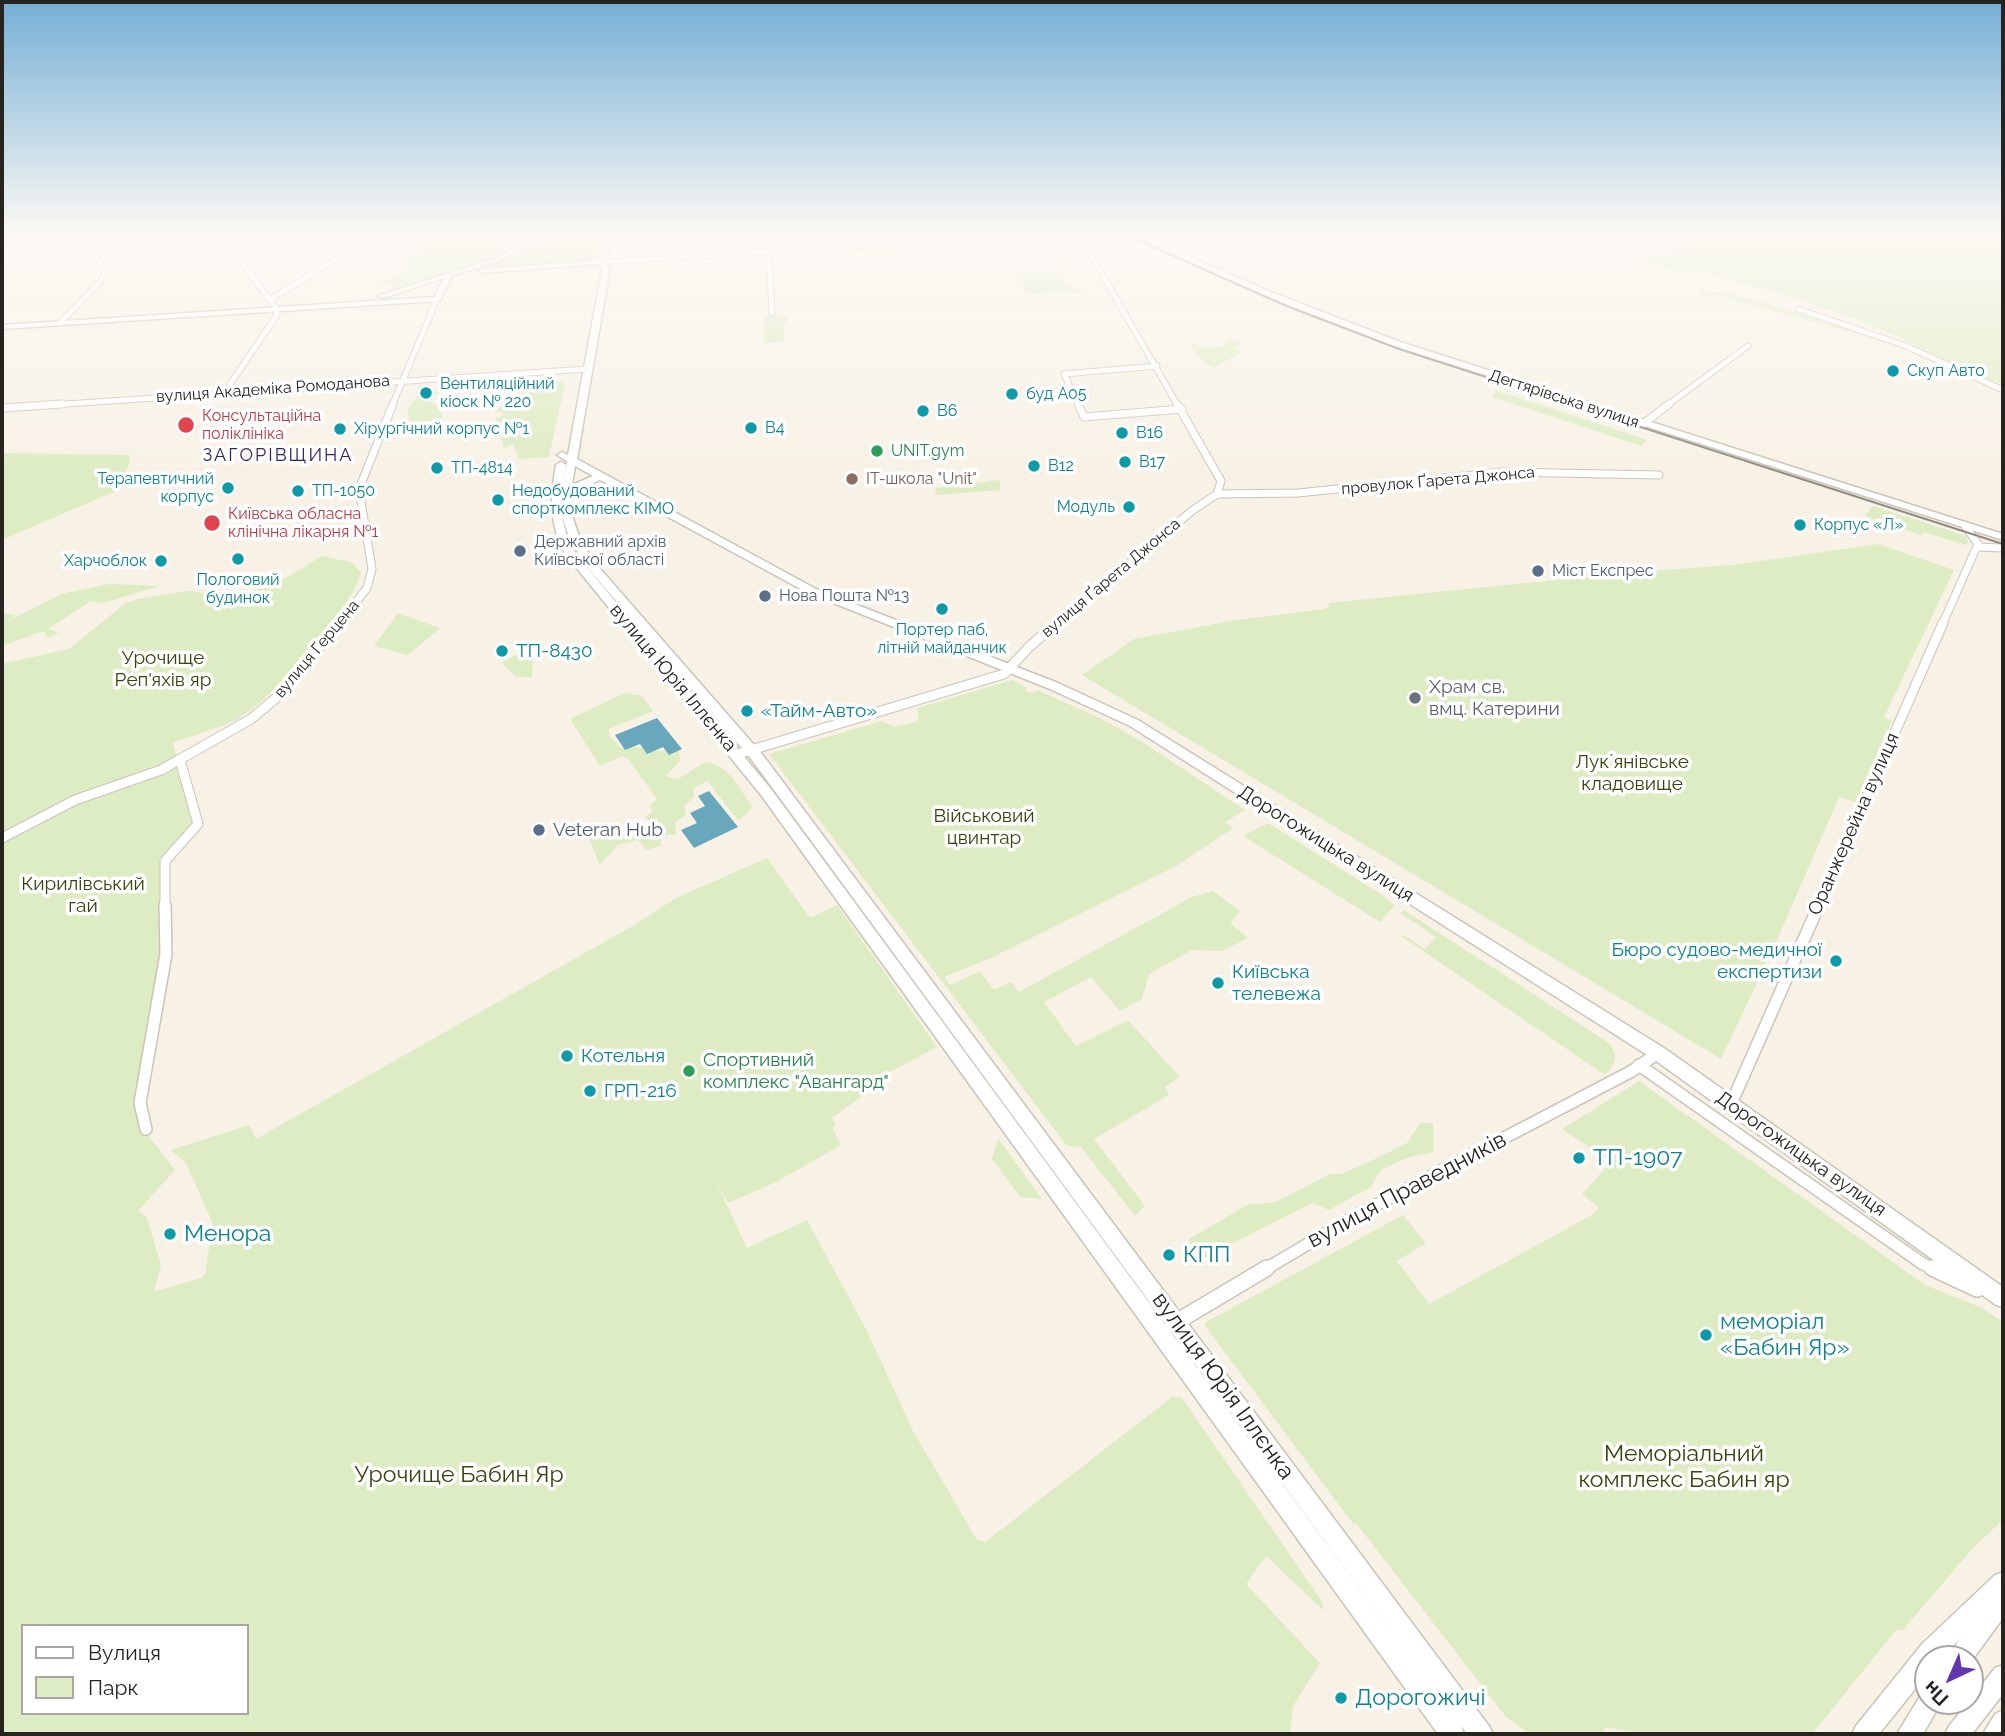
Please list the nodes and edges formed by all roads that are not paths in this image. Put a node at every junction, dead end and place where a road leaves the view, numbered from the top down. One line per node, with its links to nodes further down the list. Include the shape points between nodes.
1 (68, 315): 10 (street)
2 (183, 315): 10 (main road)
3 (277, 315): 17 (street)
4 (430, 315): 15 (street, вулиця Герцена)
5 (591, 315): 14 (main road, вулиця Юрія Іллєнка)
6 (595, 315): 14 (main road, вулиця Юрія Іллєнка)
7 (1128, 315): 13 (street)
8 (1323, 315): 20 (main road, Дегтярівська вулиця)
9 (1816, 315): 16 (street, via 1906,345)
10 (60, 323): 11 (main road)
11 (2, 327)
12 (1748, 346): 20 (street)
13 (1157, 366): 19 (street); 19 (street, via 1064,374 1084,417)
14 (582, 369): 15 (street, вулиця Академіка Ромоданова); 21 (main road, вулиця Юрія Іллєнка)
15 (402, 380): 17 (street, вулиця Академіка Ромоданова); 31 (street, вулиця Герцена, via 359,489 372,569 367,588 268,706)
16 (2003, 390)
17 (224, 393): 18 (street, вулиця Академіка Ромоданова)
18 (2, 408)
19 (1182, 409): 25 (street, via 1222,481)
20 (1643, 424): 26 (main road, Дегтярівська вулиця)
21 (566, 457): 23 (main road, Дорогожицька вулиця); 24 (main road, вулиця Юрія Іллєнка)
22 (1659, 475): 25 (street, провулок Ґарета Джонса, via 1503,472 1298,493)
23 (601, 476): 24 (main road); 29 (main road, Дорогожицька вулиця, via 812,591)
24 (561, 494): 30 (main road, вулиця Юрія Іллєнка, via 557,525 571,555)
25 (1217, 494): 29 (street, вулиця Ґарета Джонса, via 1030,646)
26 (1961, 524): 27 (main road, Дегтярівська вулиця); 28 (street)
27 (2001, 543): 28 (street); 28 (street)
28 (1978, 545): 35 (street, Оранжерейна вулиця)
29 (1010, 669): 30 (street, вулиця Ґарета Джонса, via 995,679); 33 (main road, Дорогожицька вулиця, via 1134,723)
30 (745, 752): 38 (main road, вулиця Юрія Іллєнка)
31 (180, 760): 32 (street, вулиця Герцена, via 161,771 75,800); 36 (street, via 198,824 165,860 166,954 140,1103)
32 (2, 838)
33 (1658, 1053): 34 (street, вулиця Праведників); 35 (main road, Дорогожицька вулиця)
34 (1639, 1065): 37 (street, Дорогожицька вулиця, via 1923,1264); 38 (street, вулиця Праведників, via 1355,1216)
35 (1731, 1104): 37 (main road, Дорогожицька вулиця)
36 (146, 1129)
37 (2003, 1300)
38 (1168, 1327): 45 (main road, вулиця Юрія Іллєнка); 46 (main road, вулиця Юрія Іллєнка)
39 (2003, 1583): 47 (main road, via 1930,1652)
40 (2003, 1600): 41 (main road)
41 (1969, 1645)
42 (2003, 1676): 49 (main road)
43 (1921, 1715): 48 (main road)
44 (2003, 1722): 50 (main road)
45 (1452, 1734)
46 (1481, 1734)
47 (1864, 1734)
48 (1909, 1734)
49 (1957, 1734)
50 (1995, 1734)

